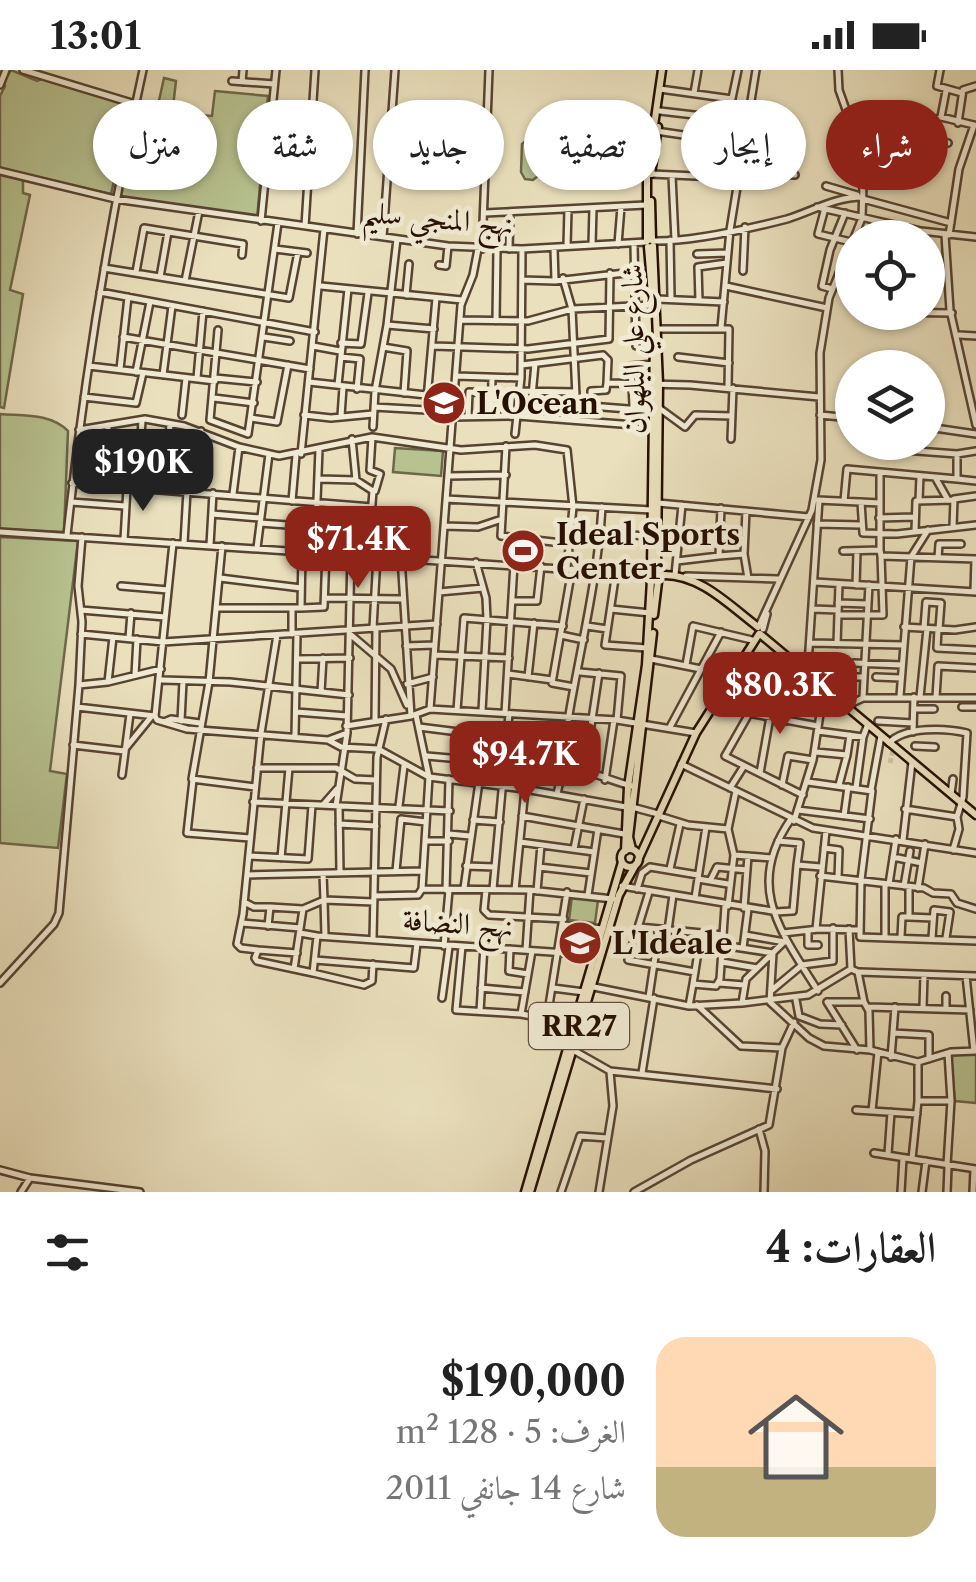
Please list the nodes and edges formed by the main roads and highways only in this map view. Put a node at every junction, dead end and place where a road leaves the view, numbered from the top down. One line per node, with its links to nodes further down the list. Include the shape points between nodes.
1 (664, 70): 2 (main road, شارع علي البلهوان)
2 (662, 89): 3 (main road, شارع علي البلهوان); 4 (main road, شارع علي البلهوان)
3 (660, 100)
4 (661, 100)
5 (648, 190): 7 (main road, شارع علي البلهوان)
6 (651, 190): 7 (main road, شارع علي البلهوان)
7 (647, 243): 8 (main road, شارع علي البلهوان)
8 (655, 302): 9 (main road, شارع علي البلهوان); 9 (main road, شارع علي البلهوان)
9 (657, 384): 10 (main road, شارع علي البلهوان)
10 (655, 507): 11 (main road); 11 (main road)
11 (656, 575): 12 (main road, via 695,584); 12 (main road, via 684,576); 14 (main road); 14 (main road)
12 (759, 630): 13 (main road); 13 (main road); 16 (main road)
13 (747, 650): 17 (main road, via 696,733)
14 (641, 723): 15 (main road)
15 (629, 807): 18 (main road); 18 (main road, via 624,834)
16 (976, 815)
17 (644, 843): 18 (main road); 20 (main road)
18 (630, 850): 19 (main road, RR27); 20 (main road)
19 (622, 862): 20 (main road); 21 (main road, RR27)
20 (637, 862): 21 (main road, RR27)
21 (586, 988): 22 (main road, RR27); 22 (main road, RR27)
22 (528, 1192)

